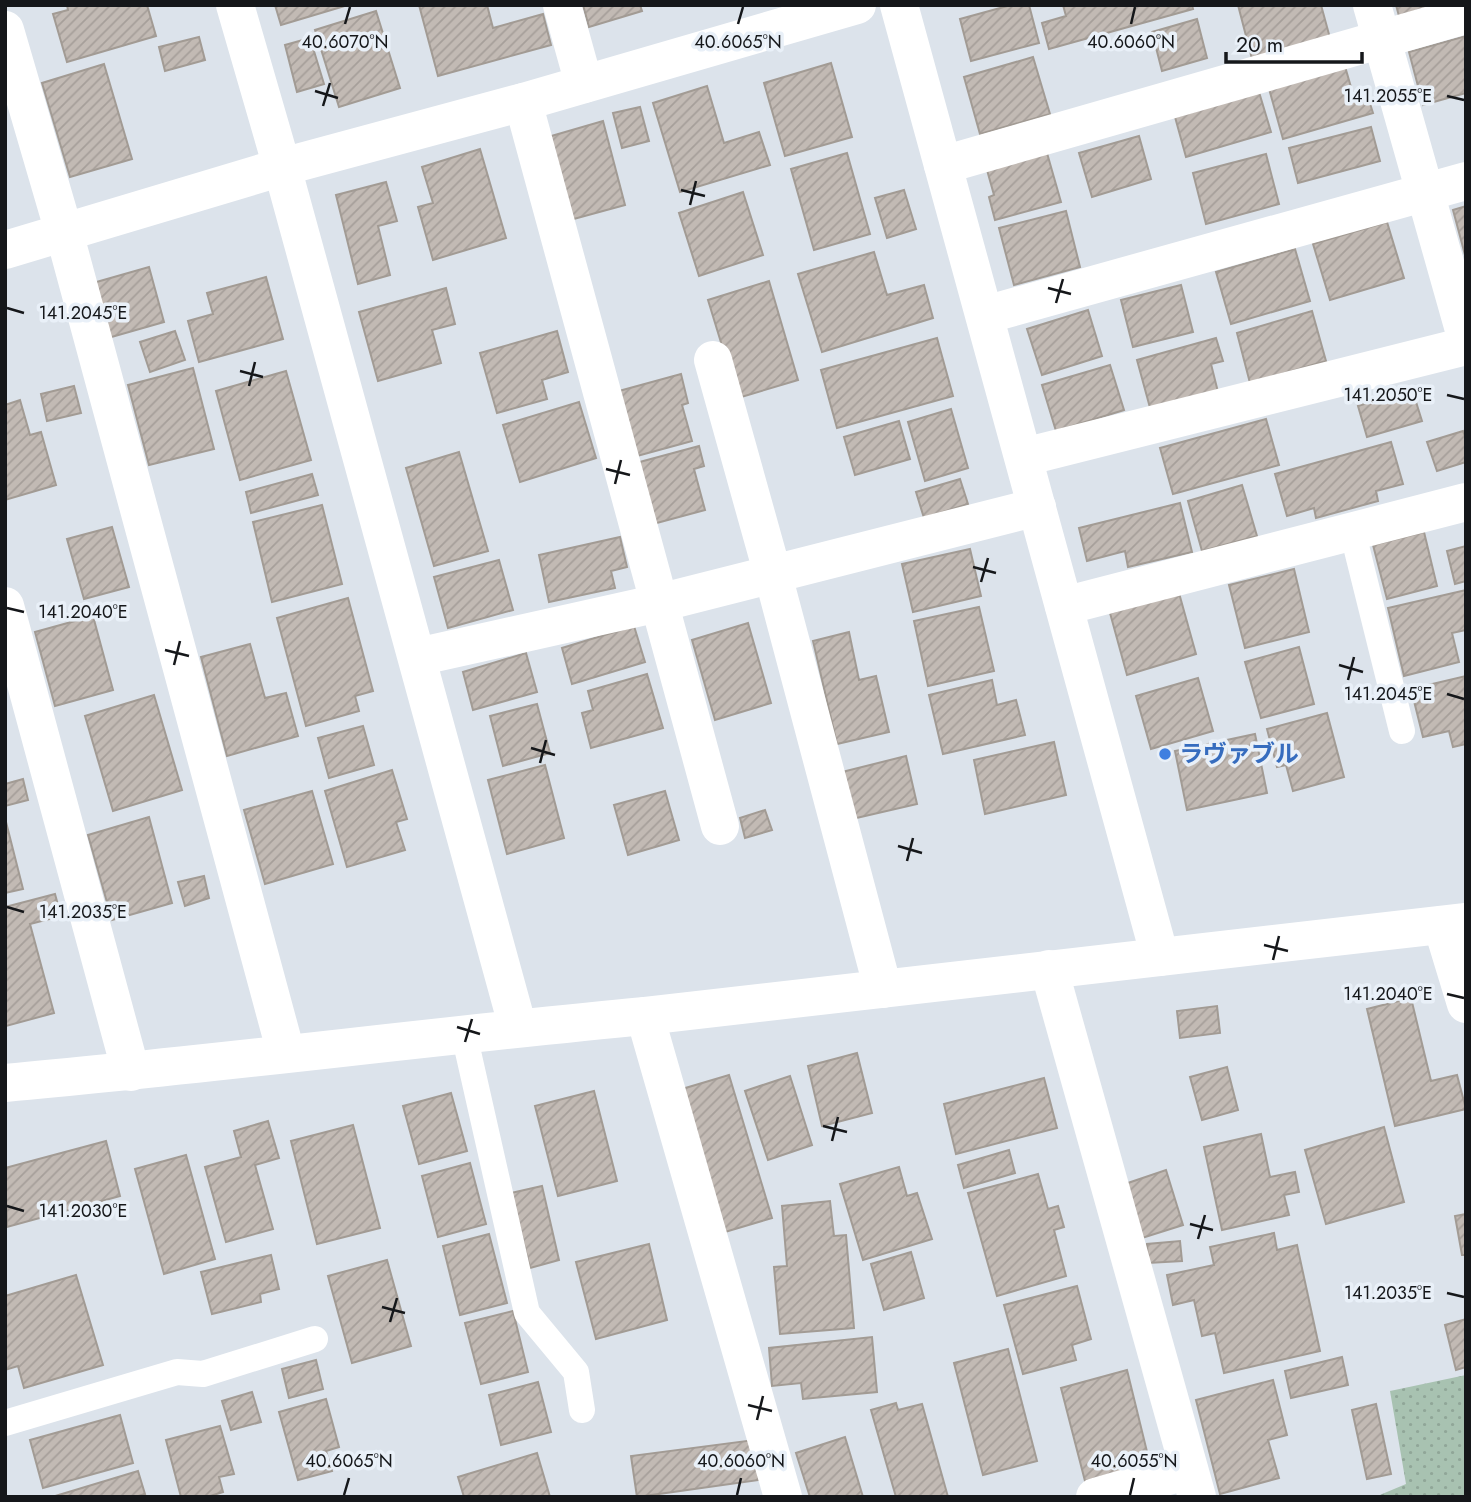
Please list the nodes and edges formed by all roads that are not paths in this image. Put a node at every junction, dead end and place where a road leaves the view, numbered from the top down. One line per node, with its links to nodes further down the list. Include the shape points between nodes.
1 (235, 5): 11 (street)
2 (562, 5): 8 (street)
3 (858, 5): 8 (street)
4 (898, 5): 10 (street)
5 (1466, 15): 6 (street)
6 (1376, 22): 10 (street); 13 (street)
7 (5, 30): 14 (street)
8 (584, 84): 9 (street)
9 (523, 102): 11 (street); 25 (street)
10 (943, 165): 16 (street)
11 (282, 167): 14 (street); 28 (street)
12 (1466, 181): 13 (street)
13 (1424, 193): 16 (street); 17 (street)
14 (64, 232): 15 (street); 39 (street)
15 (5, 250)
16 (985, 315): 20 (street)
17 (1466, 337)
18 (1466, 346): 20 (street)
19 (713, 360): 24 (street)
20 (1024, 457): 22 (street)
21 (1466, 502): 23 (street)
22 (1037, 507): 24 (street); 27 (street)
23 (1352, 530): 27 (street); 29 (lane)
24 (774, 575): 25 (street); 34 (street)
25 (659, 603): 28 (street); 30 (street)
26 (5, 606): 40 (street)
27 (1064, 606): 32 (street)
28 (417, 657): 37 (street)
29 (1402, 731)
30 (720, 826)
31 (1454, 924): 32 (street); 35 (street)
32 (1160, 957): 33 (street)
33 (1049, 970): 34 (street); 45 (street)
34 (883, 989): 36 (street)
35 (1466, 1004)
36 (645, 1016): 37 (street); 46 (street)
37 (518, 1028): 38 (street)
38 (464, 1034): 39 (street); 43 (lane, via 527,1313 576,1372)
39 (286, 1053): 40 (street)
40 (131, 1072): 41 (street)
41 (5, 1083)
42 (315, 1339): 44 (lane, via 203,1374 177,1372)
43 (582, 1410)
44 (5, 1423)
45 (1193, 1484): 47 (street)
46 (783, 1497)
47 (1095, 1497)

